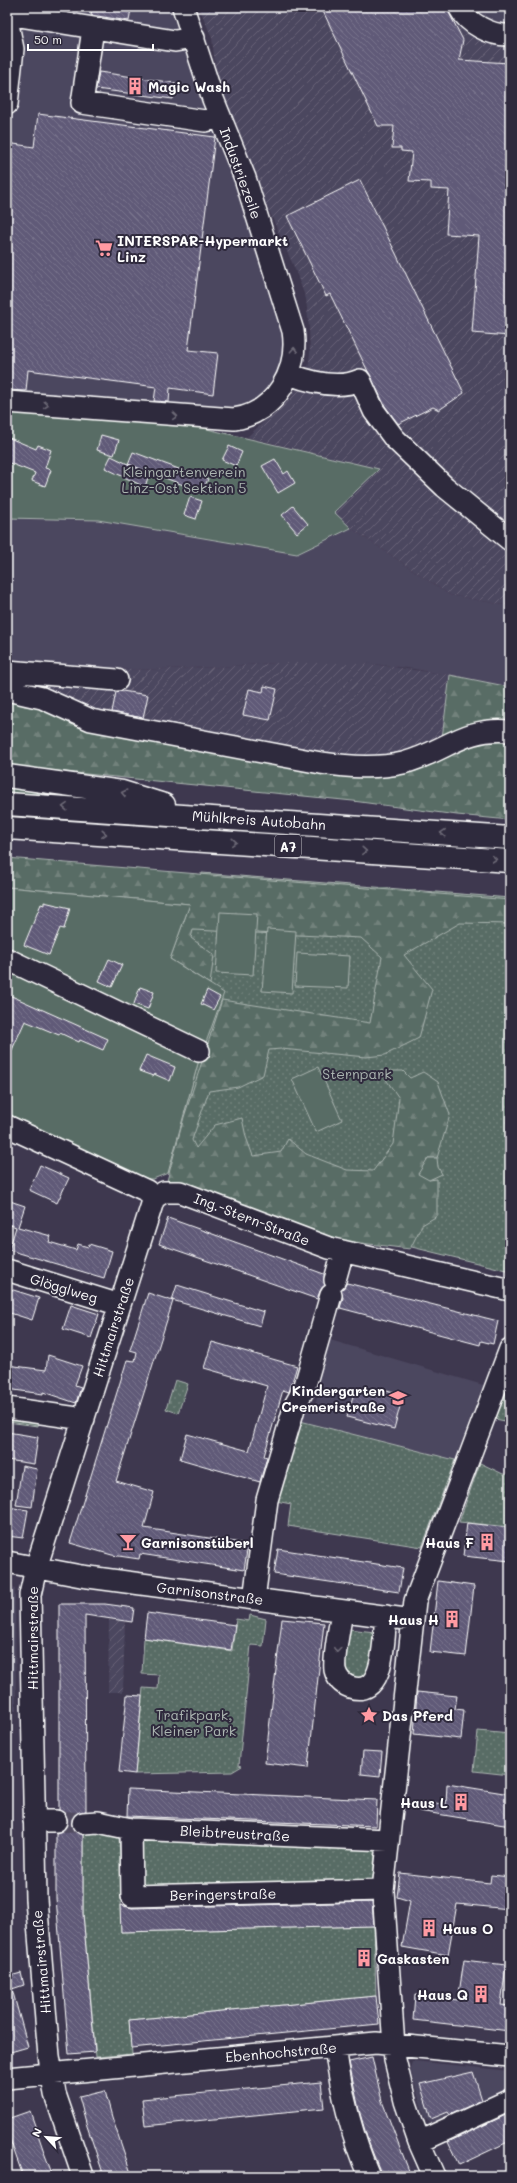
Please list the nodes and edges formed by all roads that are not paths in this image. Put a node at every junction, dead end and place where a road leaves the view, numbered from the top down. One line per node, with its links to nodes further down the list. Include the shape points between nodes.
1 (183, 7): 7 (street, Industriezeile)
2 (459, 7): 6 (street, via 469,20 480,27 502,35)
3 (7, 14): 5 (street)
4 (7, 20): 8 (street, via 13,49)
5 (93, 29): 7 (street, via 175,41); 9 (street, via 82,102 205,121)
6 (510, 35)
7 (194, 38): 9 (street, Industriezeile)
8 (7, 103)
9 (220, 117): 10 (street, Industriezeile, one-way to 9, via 294,351 293,331 245,178)
10 (289, 374): 11 (street, Industriezeile, one-way to 10, via 234,419 262,408 273,398); 12 (street, via 334,384 360,380 374,411 394,438 445,487)
11 (7, 402)
12 (510, 540)
13 (7, 671): 14 (street)
14 (117, 680)
15 (7, 690): 16 (street, via 42,698 77,715 99,722 354,768 404,763 480,731)
16 (510, 731)
17 (7, 776): 19 (highway, one-way to 17, via 122,792)
18 (7, 804): 19 (highway, Mühlkreis Autobahn / A7, one-way to 18)
19 (201, 816): 22 (highway, Mühlkreis Autobahn / A7, one-way to 19)
20 (7, 828): 21 (highway, Mühlkreis Autobahn / A7)
21 (66, 831): 23 (highway); 24 (highway, Mühlkreis Autobahn / A7, one-way to 24)
22 (510, 838)
23 (7, 841)
24 (510, 861)
25 (7, 959): 26 (street)
26 (199, 1051)
27 (7, 1126): 28 (street, via 147,1191)
28 (154, 1198): 29 (street, Ing.-Stern-Straße, via 164,1192 180,1192); 32 (street, Hittmairstraße)
29 (343, 1251): 31 (street, Ing.-Stern-Straße); 38 (street, via 304,1390 295,1405 267,1500)
30 (7, 1270): 32 (street, Glögglweg)
31 (510, 1290)
32 (120, 1305): 35 (street, Hittmairstraße)
33 (510, 1350): 41 (street, via 415,1601)
34 (7, 1408): 35 (street)
35 (84, 1419): 37 (street, Hittmairstraße)
36 (7, 1562): 37 (street, Garnisonstraße)
37 (36, 1568): 38 (street, Garnisonstraße); 42 (street, Hittmairstraße, via 30,1595)
38 (254, 1599): 39 (street, Garnisonstraße)
39 (342, 1611): 40 (street, Garnisonstraße); 40 (street, one-way to 40, via 335,1668 337,1678 356,1689 370,1685 379,1674)
40 (386, 1616): 41 (street, Garnisonstraße)
41 (413, 1620): 46 (street)
42 (34, 1821): 43 (street); 51 (street, Hittmairstraße, via 38,1928)
43 (56, 1821)
44 (83, 1823): 45 (street, Bleibtreustraße, via 98,1822)
45 (131, 1829): 46 (street, Bleibtreustraße); 47 (street, Beringerstraße, via 132,1896)
46 (388, 1840): 47 (street)
47 (383, 1890): 48 (street)
48 (393, 2044): 49 (street, Ebenhochstraße); 50 (street, Ebenhochstraße); 54 (street, via 405,2101)
49 (335, 2047): 51 (street, Ebenhochstraße); 56 (street, via 345,2109)
50 (510, 2056)
51 (52, 2073): 52 (street); 55 (street, Hittmairstraße, via 55,2094)
52 (7, 2078)
53 (510, 2100): 54 (street)
54 (419, 2142): 57 (street)
55 (83, 2176)
56 (369, 2176)
57 (434, 2176)

